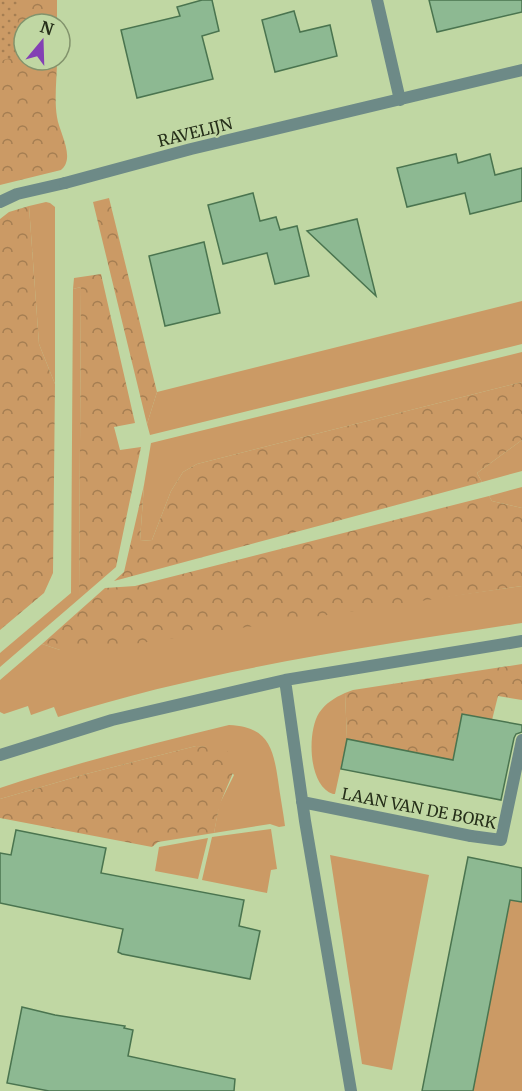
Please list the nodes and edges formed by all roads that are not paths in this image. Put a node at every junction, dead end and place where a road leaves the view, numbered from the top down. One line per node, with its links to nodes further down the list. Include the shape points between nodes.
1 (376, 0): 3 (street)
2 (522, 70): 3 (street, RAVELIJN)
3 (400, 100): 4 (street, RAVELIJN, via 191,149 17,194)
4 (0, 202)
5 (522, 641): 6 (street)
6 (285, 680): 8 (street, via 112,720); 9 (street)
7 (522, 740): 9 (street, LAAN VAN DE BORK, via 501,840)
8 (0, 755)
9 (302, 802): 10 (street)
10 (351, 1091)

